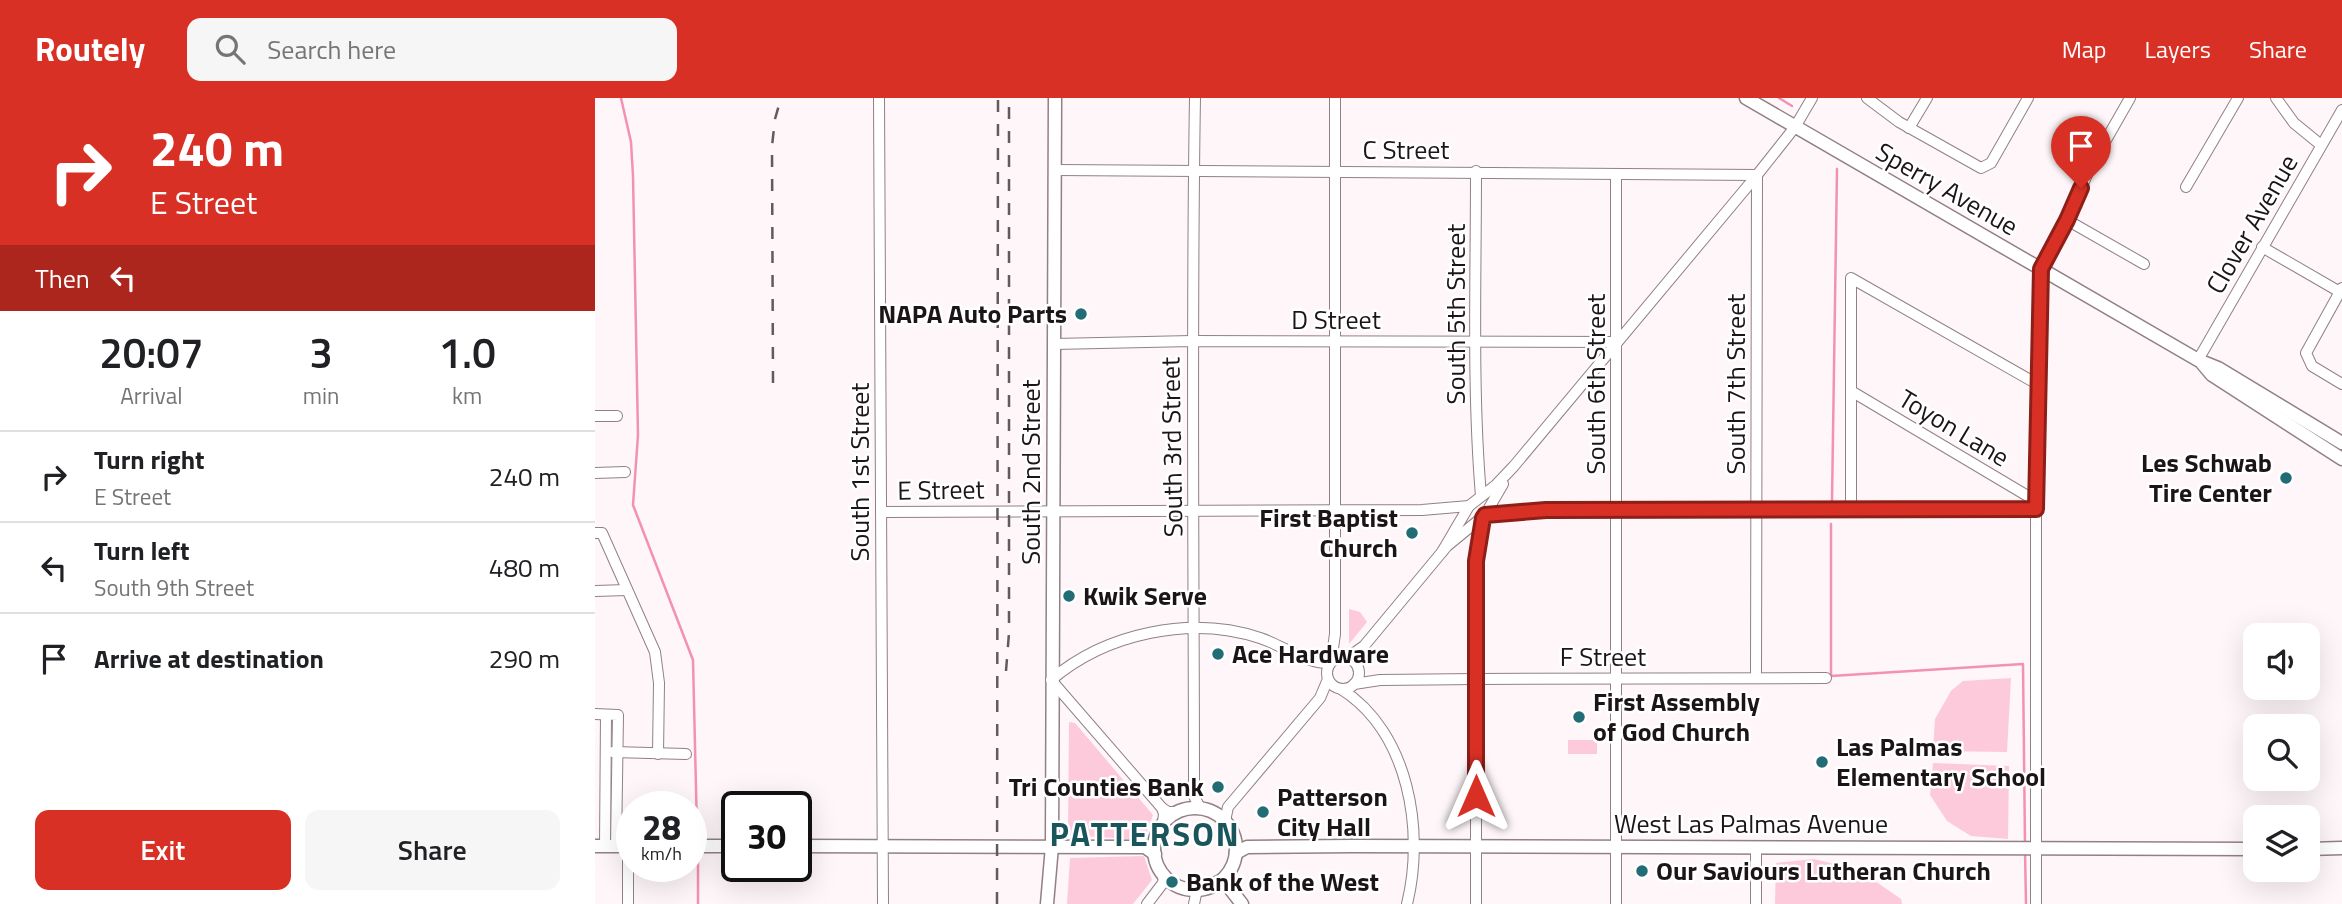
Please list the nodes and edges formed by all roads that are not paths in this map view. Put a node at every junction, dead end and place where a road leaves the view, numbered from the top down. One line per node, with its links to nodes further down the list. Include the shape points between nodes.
1 (879, 98): 60 (street, South 1st Street)
2 (1055, 98): 17 (main road, South 2nd Street)
3 (1195, 98): 18 (street, South 3rd Street)
4 (1335, 98): 19 (street)
5 (1746, 98): 14 (main road, Sperry Avenue)
6 (1812, 98): 14 (street)
7 (1867, 98): 15 (street)
8 (1927, 98): 15 (street)
9 (2028, 98): 15 (street, via 1991,163 1983,167)
10 (2130, 98): 24 (street, via 2090,167)
11 (2238, 98): 23 (street)
12 (2276, 98): 16 (street)
13 (2342, 110): 16 (street, Clover Avenue)
14 (1795, 127): 22 (street); 27 (main road, Sperry Avenue)
15 (1909, 128)
16 (2321, 145): 25 (street, Clover Avenue)
17 (1055, 170): 18 (street, C Street); 33 (main road, South 2nd Street)
18 (1193, 171): 19 (street, C Street); 29 (street, South 3rd Street)
19 (1335, 171): 20 (street, C Street); 30 (street)
20 (1476, 171): 21 (street, C Street); 31 (street, South 5th Street)
21 (1616, 174): 22 (street, C Street); 32 (street, South 6th Street)
22 (1757, 175): 32 (street); 58 (street, South 7th Street)
23 (2186, 187)
24 (2067, 220): 26 (street); 27 (street)
25 (2262, 247): 28 (street); 34 (street, Clover Avenue)
26 (2144, 264)
27 (2041, 269): 34 (main road, Sperry Avenue); 36 (street)
28 (2341, 290): 35 (street, via 2307,349 2307,358)
29 (1192, 341): 30 (street, D Street); 33 (street, D Street); 59 (street, South 3rd Street)
30 (1334, 341): 31 (street, D Street); 54 (street)
31 (1476, 341): 32 (street, D Street); 41 (street, South 5th Street)
32 (1618, 342): 43 (street); 57 (street, South 6th Street)
33 (1054, 344): 53 (main road, South 2nd Street)
34 (2198, 359): 40 (main road, Sperry Avenue); 42 (main road, Sperry Avenue, via 2212,374)
35 (2342, 384)
36 (2039, 385): 37 (street, via 1851,278); 51 (street)
37 (1851, 391): 51 (street, Toyon Lane); 52 (street)
38 (595, 416): 39 (street)
39 (617, 416)
40 (2342, 443)
41 (1478, 457): 47 (street, South 5th Street); 50 (street, South 5th Street)
42 (2342, 459)
43 (1514, 466): 46 (street); 49 (street)
44 (595, 472): 45 (street)
45 (625, 472)
46 (1501, 479): 47 (street, via 1489,484); 48 (street)
47 (1480, 481): 48 (street, South 5th Street)
48 (1482, 495): 49 (street); 50 (street)
49 (1492, 503): 56 (street); 61 (street)
50 (1470, 505): 55 (street, E Street); 62 (street)
51 (2036, 505): 52 (street); 110 (street)
52 (1851, 509): 58 (street)
53 (1054, 510): 59 (street, E Street); 60 (street, E Street); 82 (main road, South 2nd Street)
54 (1334, 510): 55 (street, E Street); 59 (street, E Street); 71 (street)
55 (1422, 510): 62 (street, E Street)
56 (1529, 510): 57 (street); 61 (street)
57 (1617, 510): 58 (street); 81 (street, South 6th Street)
58 (1757, 510): 78 (street, South 7th Street)
59 (1194, 511): 70 (street, South 3rd Street)
60 (881, 512): 99 (street, South 1st Street)
61 (1484, 517): 63 (street); 67 (street)
62 (1461, 518): 63 (street); 66 (street)
63 (1470, 526): 65 (street); 66 (street)
64 (595, 533): 68 (street, via 602,533)
65 (1472, 540): 66 (street, via 1462,538); 67 (street)
66 (1444, 549): 72 (street)
67 (1476, 561): 80 (street)
68 (627, 590): 69 (street); 91 (street, via 655,652)
69 (595, 591)
70 (1194, 628): 74 (street, via 1254,636); 82 (street, via 1120,641 1067,666); 93 (street, South 3rd Street)
71 (1335, 634): 73 (street); 75 (street)
72 (1364, 646): 73 (street); 76 (street)
73 (1345, 657): 75 (street); 76 (street)
74 (1307, 659): 75 (street); 77 (street)
75 (1331, 662): 77 (street)
76 (1357, 668): 83 (street, F Street); 84 (street)
77 (1327, 677): 85 (street); 86 (street)
78 (1756, 678): 79 (street, F Street); 81 (street, F Street)
79 (1826, 678)
80 (1477, 679): 81 (street, F Street); 83 (street, F Street); 102 (street)
81 (1616, 679): 103 (street, South 6th Street)
82 (1051, 680): 94 (street); 100 (main road, South 2nd Street)
83 (1380, 680): 84 (street, F Street)
84 (1354, 684): 85 (street); 87 (street)
85 (1338, 688): 86 (street); 87 (street)
86 (1320, 698): 95 (street)
87 (1362, 706): 101 (street, via 1385,737 1401,771)
88 (601, 715): 89 (street); 90 (street, via 618,715)
89 (606, 752): 90 (street); 97 (street)
90 (617, 752): 91 (street); 97 (street)
91 (658, 754): 92 (street)
92 (686, 754)
93 (1190, 806): 94 (street, via 1168,812); 95 (main road); 96 (main road)
94 (1162, 808): 96 (street)
95 (1219, 817): 105 (main road)
96 (1163, 822): 104 (main road)
97 (615, 846): 114 (street)
98 (812, 846): 99 (main road)
99 (883, 846): 100 (main road); 115 (street, South 1st Street)
100 (1052, 846): 104 (main road); 116 (main road, South 2nd Street)
101 (1415, 846): 102 (main road, West Las Palmas Avenue); 105 (main road, West Las Palmas Avenue); 119 (street)
102 (1476, 846): 103 (main road, West Las Palmas Avenue); 120 (street)
103 (1616, 846): 106 (main road, West Las Palmas Avenue); 121 (street, South 6th Street)
104 (1152, 847): 111 (main road)
105 (1239, 847): 112 (main road)
106 (1756, 847): 110 (main road, West Las Palmas Avenue); 122 (street)
107 (2342, 848): 109 (main road)
108 (2243, 849): 110 (main road, West Las Palmas Avenue)
109 (2320, 849)
110 (2035, 850): 123 (street)
111 (1166, 881): 113 (main road); 117 (street)
112 (1225, 882): 113 (main road); 118 (main road)
113 (1194, 896)
114 (628, 904)
115 (883, 904)
116 (1047, 904)
117 (1147, 904)
118 (1242, 904)
119 (1407, 904)
120 (1476, 904)
121 (1616, 904)
122 (1756, 904)
123 (2036, 904)

